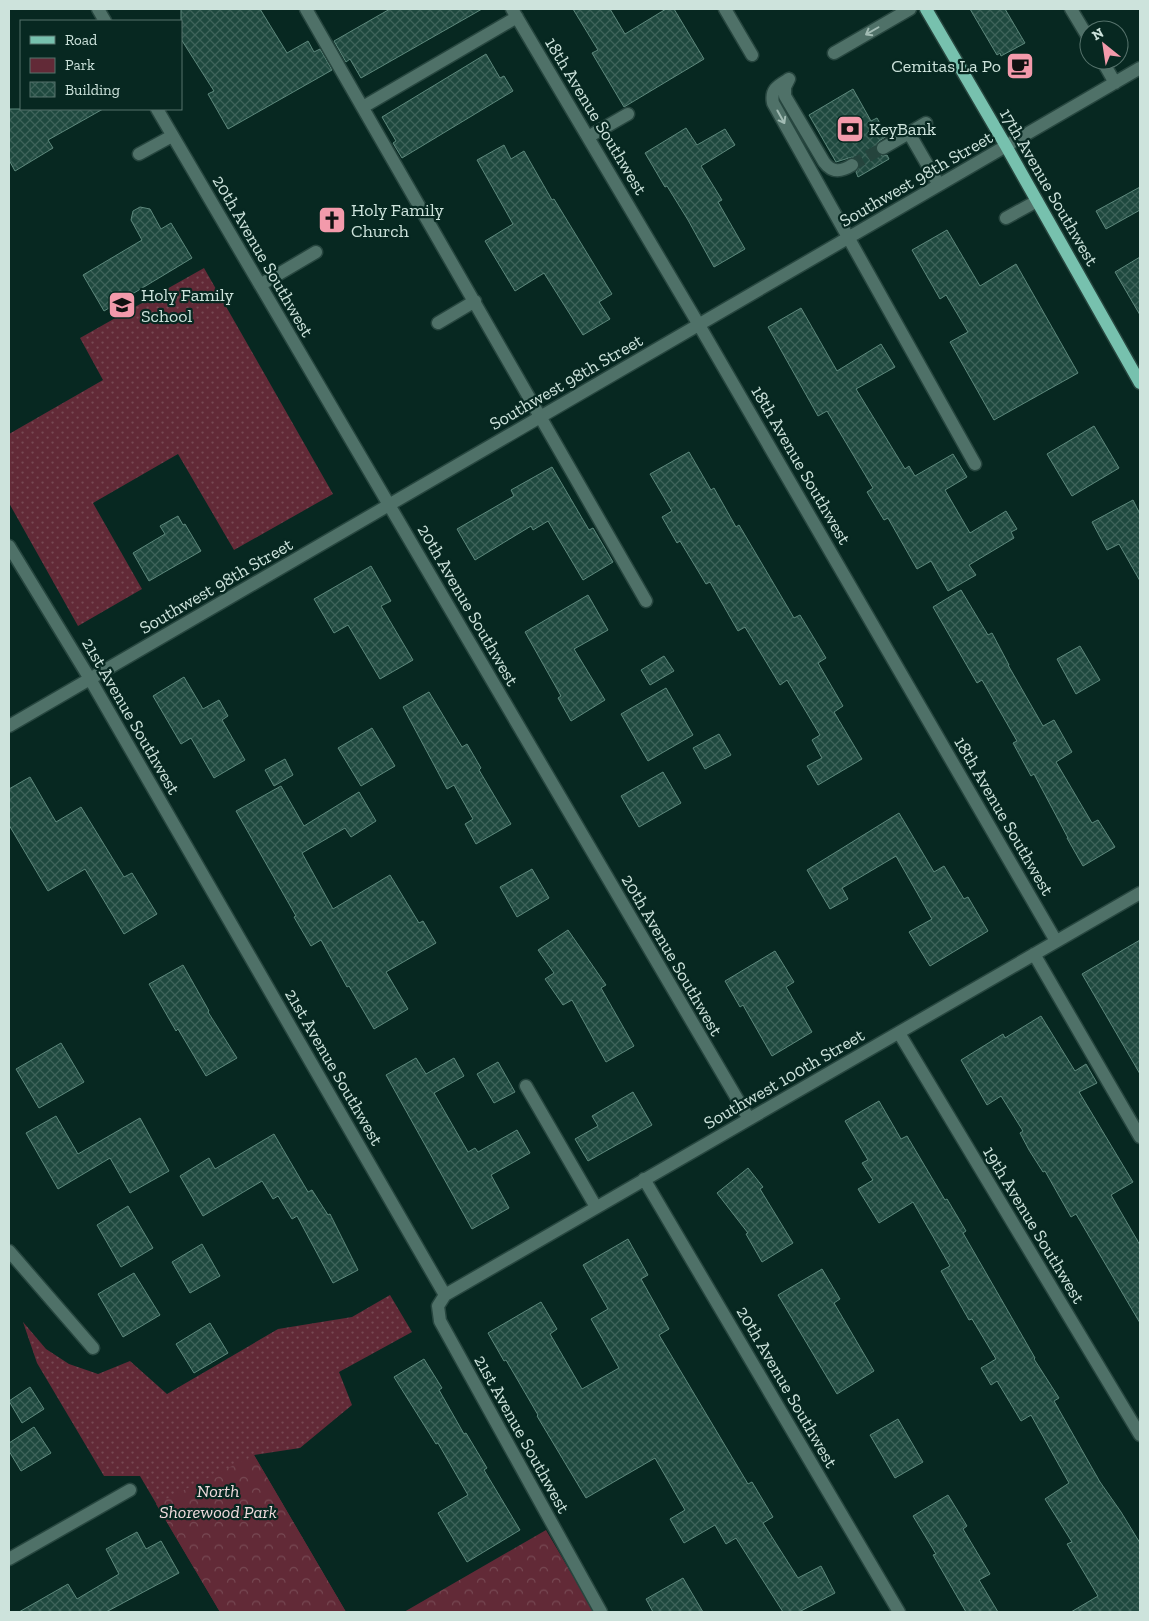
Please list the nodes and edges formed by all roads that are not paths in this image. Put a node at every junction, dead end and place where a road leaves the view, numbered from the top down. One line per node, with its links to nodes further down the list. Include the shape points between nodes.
1 (98, 9): 8 (street)
2 (306, 9): 15 (street)
3 (725, 9): 11 (street)
4 (910, 9): 10 (street, one-way to 10)
5 (926, 9): 22 (main road, 17th Avenue Southwest)
6 (1071, 9): 9 (street)
7 (514, 13): 15 (street); 21 (street, 18th Avenue Southwest)
8 (105, 20)
9 (1079, 22)
10 (834, 53)
11 (752, 55)
12 (1140, 68): 14 (street, Southwest 98th Street)
13 (1108, 70): 14 (street)
14 (1115, 83): 22 (street, Southwest 98th Street)
15 (363, 107): 32 (street)
16 (158, 110): 20 (street, 20th Avenue Southwest)
17 (628, 114): 21 (street)
18 (926, 123): 19 (street)
19 (909, 133): 23 (street); 26 (street)
20 (172, 136): 24 (street); 31 (street, 20th Avenue Southwest)
21 (588, 137): 34 (street, 18th Avenue Southwest)
22 (1006, 146): 26 (street, Southwest 98th Street); 27 (main road, 17th Avenue Southwest)
23 (883, 148)
24 (140, 154)
25 (852, 165): 29 (street, one-way to 29, via 836,170 827,166 785,96 789,79 778,86 774,90 773,103)
26 (939, 185): 29 (street, Southwest 98th Street)
27 (1037, 201): 28 (street); 35 (main road, 17th Avenue Southwest)
28 (1006, 218)
29 (849, 238): 34 (street, Southwest 98th Street); 38 (street)
30 (316, 252): 31 (street)
31 (260, 285): 39 (street, 20th Avenue Southwest)
32 (475, 302): 33 (street); 37 (street)
33 (438, 323)
34 (699, 325): 37 (street, Southwest 98th Street); 45 (street, 18th Avenue Southwest)
35 (1136, 364): 36 (main road, 17th Avenue Southwest)
36 (1140, 383)
37 (541, 416): 39 (street, Southwest 98th Street); 41 (street)
38 (975, 464)
39 (389, 505): 42 (street, Southwest 98th Street); 49 (street, 20th Avenue Southwest)
40 (9, 546): 42 (street, 21st Avenue Southwest)
41 (646, 601)
42 (90, 679): 43 (street, Southwest 98th Street); 54 (street, 21st Avenue Southwest)
43 (9, 726)
44 (1140, 893): 45 (street, Southwest 100th Street)
45 (1056, 941): 46 (street, Southwest 100th Street)
46 (1034, 954): 47 (street, Southwest 100th Street); 50 (street)
47 (899, 1033): 49 (street, Southwest 100th Street); 56 (street, 19th Avenue Southwest)
48 (526, 1086): 52 (street)
49 (749, 1119): 51 (street, Southwest 100th Street)
50 (1140, 1137)
51 (644, 1179): 52 (street, Southwest 100th Street); 60 (street, 20th Avenue Southwest)
52 (596, 1207): 54 (street, Southwest 100th Street)
53 (9, 1250): 55 (street)
54 (445, 1295): 59 (street, 21st Avenue Southwest, via 438,1306 440,1321)
55 (93, 1348)
56 (1140, 1435)
57 (130, 1490): 58 (street)
58 (9, 1559)
59 (601, 1612)
60 (899, 1612)

